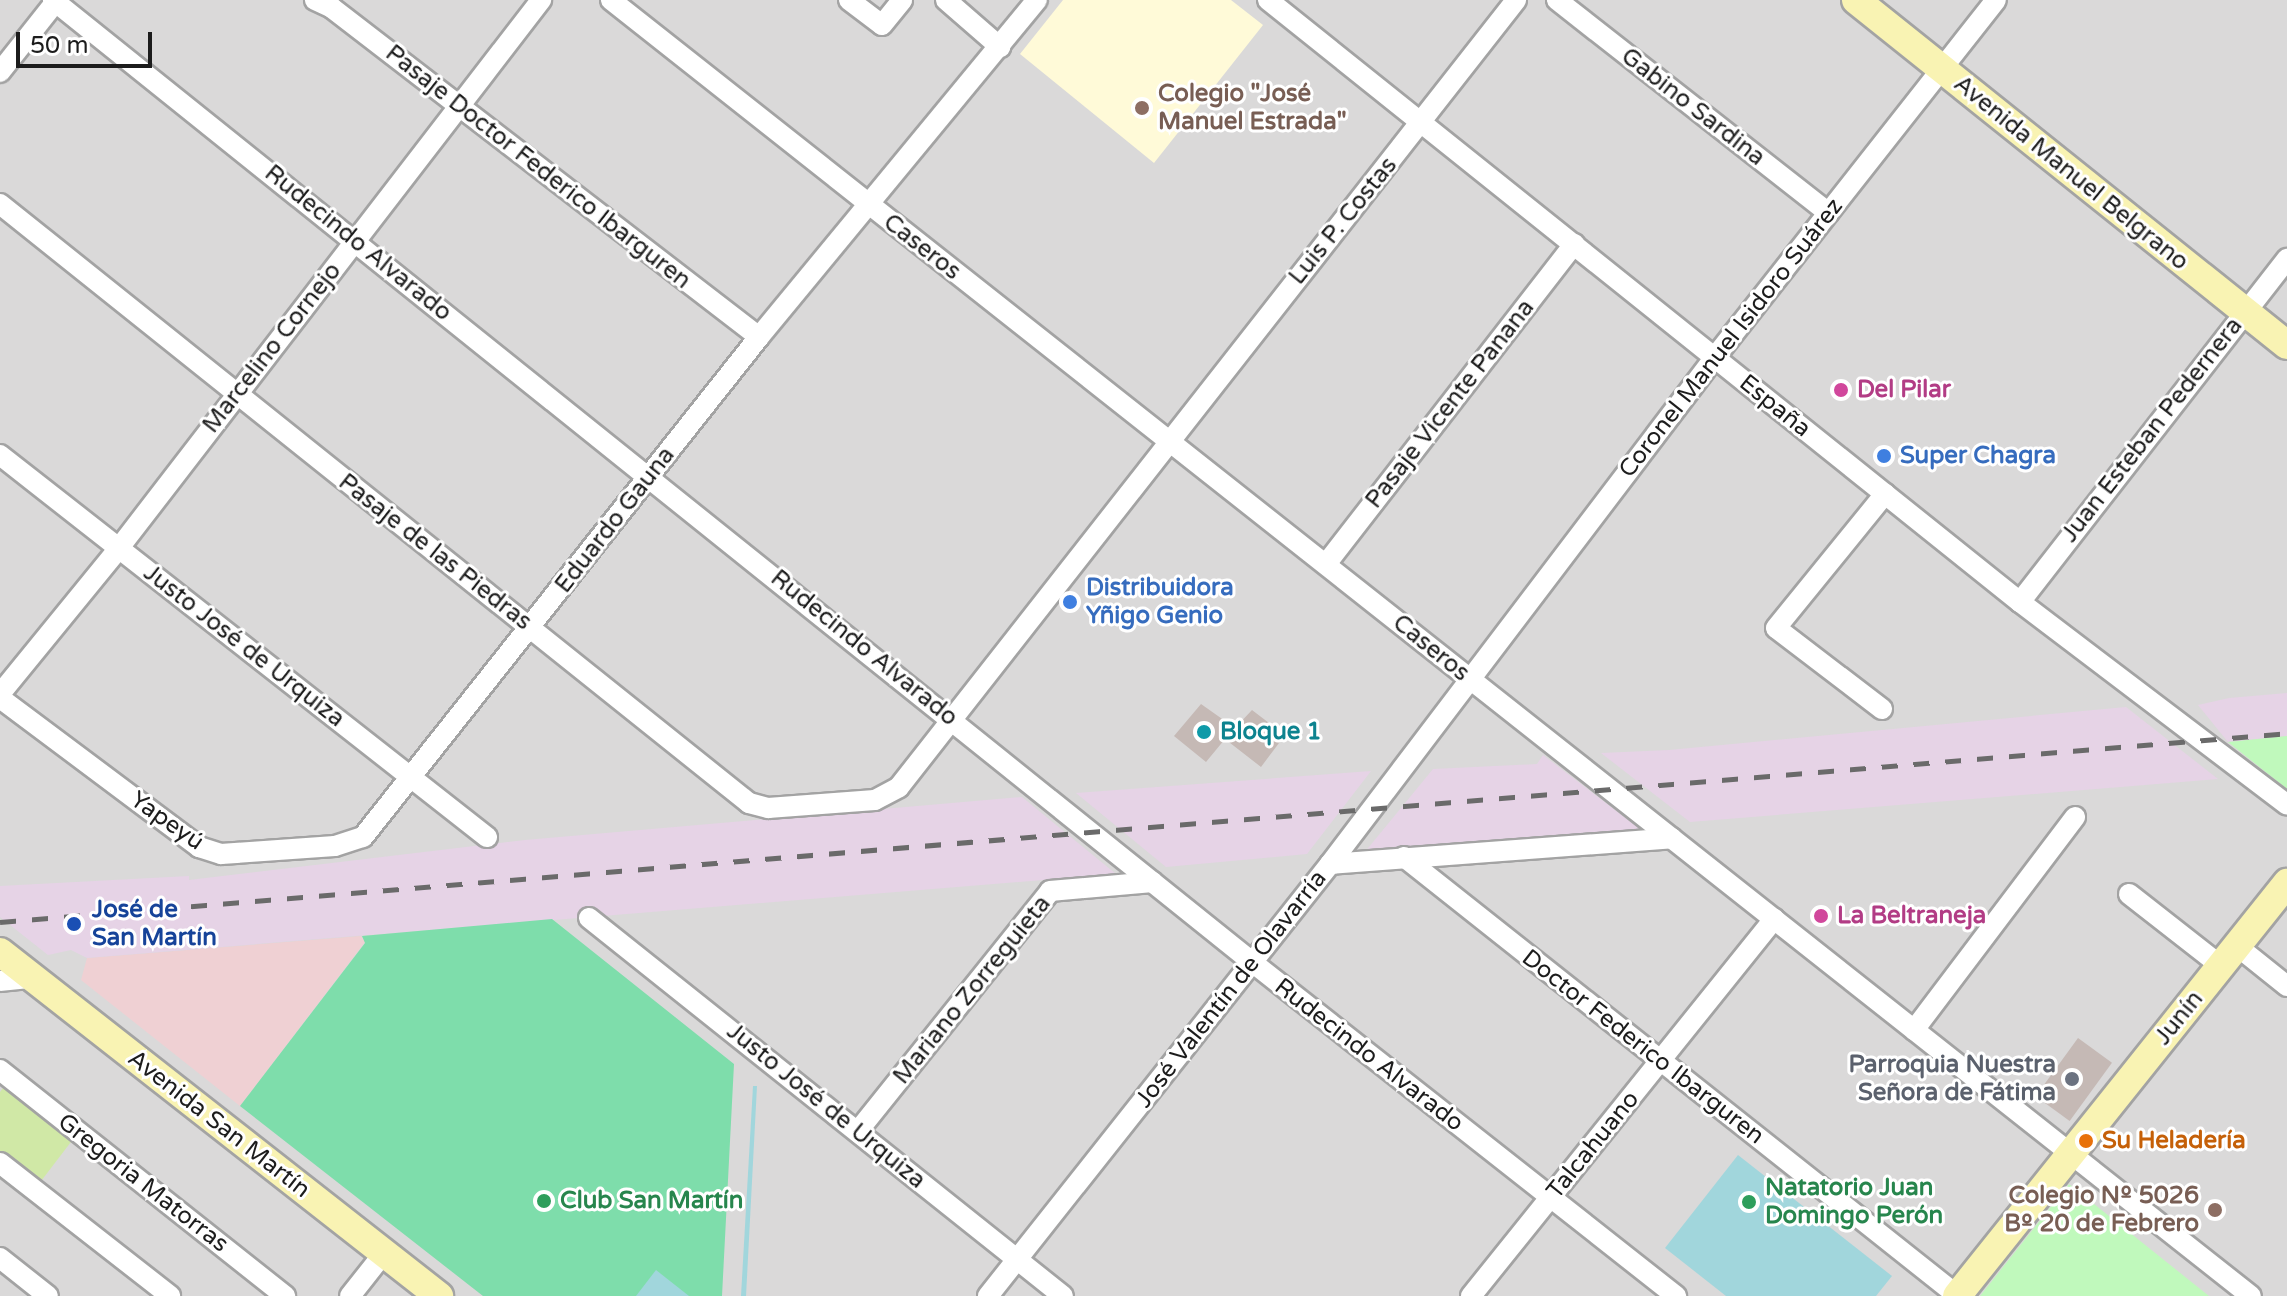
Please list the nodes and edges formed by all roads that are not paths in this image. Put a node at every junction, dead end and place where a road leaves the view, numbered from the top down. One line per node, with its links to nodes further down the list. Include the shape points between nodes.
1 (315, 0): 17 (street, Pasaje Doctor Federico Ibarguren)
2 (541, 0): 17 (street, Marcelino Cornejo)
3 (611, 0): 20 (street, Caseros)
4 (849, 0): 5 (street, via 882,25)
5 (902, 0)
6 (946, 0): 14 (street)
7 (1037, 0): 14 (street, Eduardo Gauna)
8 (1268, 0): 18 (street, España)
9 (1516, 0): 18 (street, Luis P. Costas)
10 (1557, 0): 21 (street, Gabino Sardina)
11 (1856, 0): 15 (main road, Avenida Manuel Belgrano)
12 (1996, 0): 15 (street, Coronel Manuel Isidoro Suárez)
13 (55, 1): 16 (street); 22 (street, Rudecindo Alvarado)
14 (1000, 47): 20 (street, Eduardo Gauna)
15 (1939, 68): 21 (street, Coronel Manuel Isidoro Suárez); 25 (main road, Avenida Manuel Belgrano)
16 (0, 72)
17 (458, 108): 22 (street, Marcelino Cornejo); 26 (street, Pasaje Doctor Federico Ibarguren)
18 (1421, 124): 23 (street, España); 30 (street, Luis P. Costas)
19 (0, 204): 29 (street, Pasaje de las Piedras)
20 (870, 206): 26 (street, Eduardo Gauna); 30 (street, Caseros)
21 (1829, 213): 28 (street, Coronel Manuel Isidoro Suárez)
22 (355, 241): 29 (street, Marcelino Cornejo); 32 (street, Rudecindo Alvarado)
23 (1574, 244): 28 (street, España); 35 (street, Pasaje Vicente Panana)
24 (2287, 259): 25 (street, Juan Esteban Pedernera)
25 (2243, 312): 27 (main road, Avenida Manuel Belgrano); 36 (street, Juan Esteban Pedernera)
26 (759, 337): 32 (street, Eduardo Gauna)
27 (2287, 345)
28 (1715, 357): 33 (street, España); 38 (street, Coronel Manuel Isidoro Suárez)
29 (236, 394): 34 (street, Marcelino Cornejo); 37 (street, Pasaje de las Piedras)
30 (1168, 440): 35 (street, Caseros); 41 (street, Luis P. Costas)
31 (0, 455): 34 (street, Justo José de Urquiza)
32 (650, 476): 37 (street, Eduardo Gauna); 41 (street, Rudecindo Alvarado)
33 (1885, 494): 36 (street, España); 40 (street, via 1776,628)
34 (119, 548): 39 (street, Marcelino Cornejo); 42 (street, Justo José de Urquiza)
35 (1326, 564): 38 (street, Caseros)
36 (2020, 602): 44 (street, España)
37 (530, 627): 42 (street, Eduardo Gauna); 43 (street, Pasaje de las Piedras, via 749,803 768,808 875,800)
38 (1470, 679): 48 (street, Caseros); 50 (street, José Valentín de Olavarría)
39 (0, 696): 46 (street, Yapeyú, via 199,847 221,854 335,846)
40 (1882, 709)
41 (952, 719): 43 (street, Luis P. Costas); 51 (street, Rudecindo Alvarado)
42 (411, 779): 46 (street, Eduardo Gauna); 47 (street, Justo José de Urquiza)
43 (899, 787)
44 (2287, 805)
45 (2075, 817): 62 (street)
46 (363, 837)
47 (487, 837)
48 (1672, 838): 49 (street); 55 (street, Caseros)
49 (1404, 857): 50 (street); 63 (street, Doctor Federico Ibarguren)
50 (1330, 864): 58 (street, José Valentín de Olavarría)
51 (1153, 882): 58 (street, Rudecindo Alvarado); 65 (street, Mariano Zorreguieta, via 1050,891)
52 (2287, 883): 57 (main road, Junín)
53 (2129, 894): 57 (street)
54 (589, 918): 65 (street, Justo José de Urquiza)
55 (1774, 919): 62 (street, Caseros); 63 (street, Talcahuano)
56 (0, 952): 59 (main road, Avenida San Martín)
57 (2229, 956): 61 (street); 66 (main road, Junín)
58 (1252, 962): 68 (street, Rudecindo Alvarado); 71 (street, José Valentín de Olavarría)
59 (31, 978): 60 (street); 69 (main road, Avenida San Martín)
60 (0, 981)
61 (2287, 986)
62 (1914, 1030): 66 (street, Caseros)
63 (1660, 1061): 68 (street, Talcahuano); 81 (street, Doctor Federico Ibarguren)
64 (0, 1070): 74 (street, Gregoria Matorras)
65 (858, 1131): 71 (street, Justo José de Urquiza)
66 (2070, 1152): 81 (main road, Junín); 82 (street, Caseros)
67 (0, 1163): 73 (street)
68 (1551, 1198): 79 (street, Talcahuano); 80 (street, Rudecindo Alvarado)
69 (384, 1253): 75 (street); 76 (main road, Avenida San Martín)
70 (0, 1258): 72 (street)
71 (1017, 1260): 77 (street, José Valentín de Olavarría); 78 (street, Justo José de Urquiza)
72 (48, 1296)
73 (170, 1296)
74 (285, 1296)
75 (350, 1296)
76 (439, 1296)
77 (988, 1296)
78 (1063, 1296)
79 (1471, 1296)
80 (1676, 1296)
81 (1958, 1296)
82 (2251, 1296)

